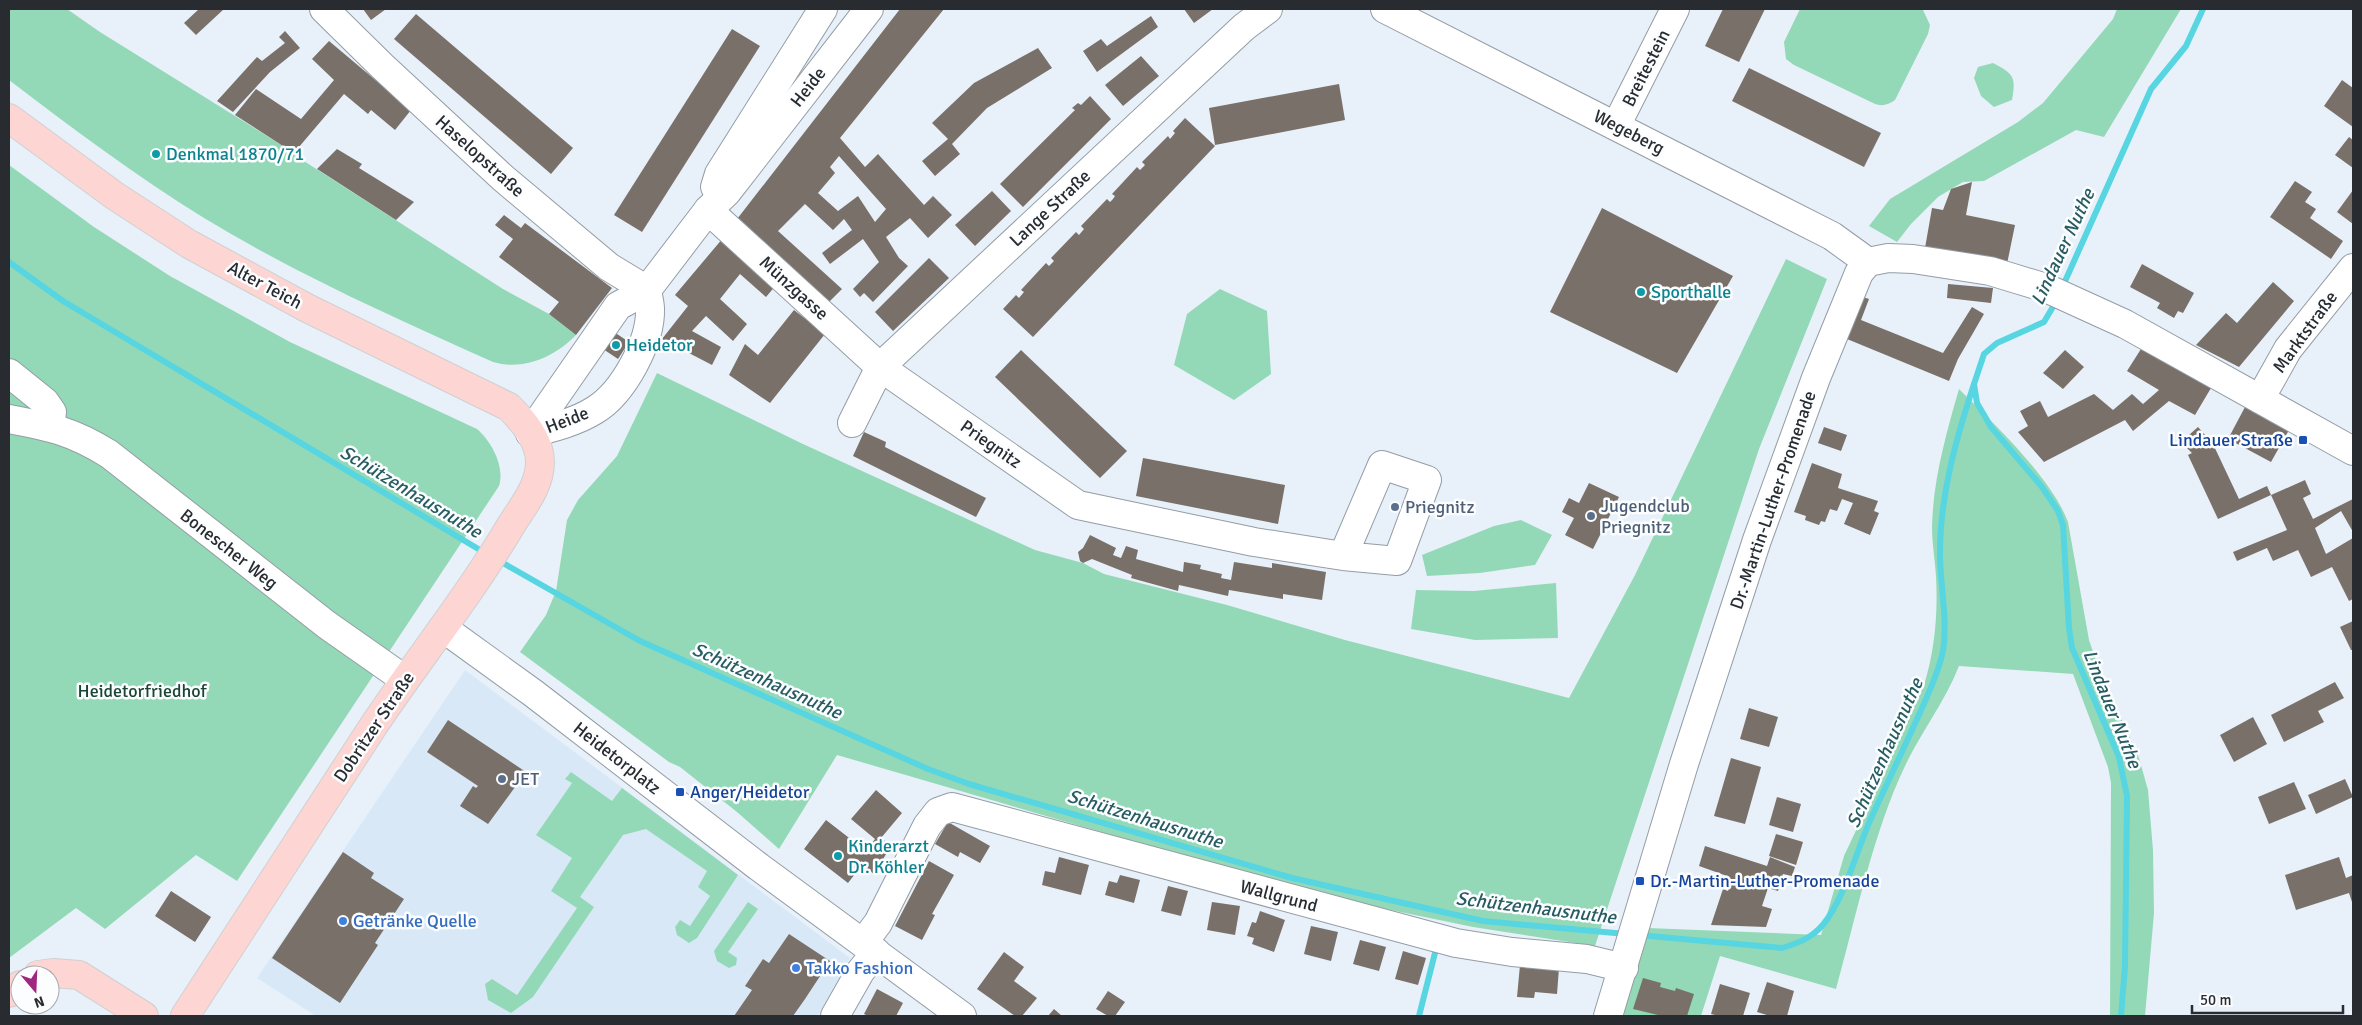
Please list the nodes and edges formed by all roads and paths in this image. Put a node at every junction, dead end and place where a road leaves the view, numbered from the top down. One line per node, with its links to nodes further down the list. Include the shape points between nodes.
1 (324, 9): 13 (street, Haselopstraße, via 503,178 609,267)
2 (823, 9): 10 (street, Heide, via 719,174)
3 (869, 9): 10 (street, Heide, via 727,192)
4 (1268, 9): 7 (street, Lange Straße)
5 (1385, 9): 9 (street, Wegeberg)
6 (1675, 9): 9 (street, Breitestein)
7 (1246, 18): 14 (street, Lange Straße)
8 (9, 118): 20 (main road, Alter Teich, via 115,196 189,244 307,308 509,407)
9 (1616, 126): 11 (street, Wegeberg, via 1832,236)
10 (708, 210): 13 (street, Heide); 14 (street, Münzgasse)
11 (1868, 262): 16 (street, via 1888,258 1990,271 2059,292 2125,324); 26 (street, Dr.-Martin-Luther-Promenade, via 1859,273 1816,378 1769,506 1684,764)
12 (2353, 268): 16 (street, Marktstraße, via 2288,349)
13 (647, 290): 20 (street, Heide, via 618,306); 20 (street, Heide, via 650,310 645,335 637,361 617,389 596,410 555,427)
14 (880, 367): 18 (street, Lange Straße); 22 (street, Priegnitz, via 1078,505 1254,542)
15 (9, 373): 19 (street, via 45,402 52,412)
16 (2260, 399): 21 (street)
17 (9, 419): 19 (street, Bonescher Weg)
18 (852, 423)
19 (50, 427): 24 (street, Bonescher Weg, via 81,437 109,454 327,625)
20 (530, 433): 23 (main road, Dobritzer Straße, via 540,461 538,478 506,534)
21 (2353, 451)
22 (1343, 556)
23 (443, 628): 24 (main road, Dobritzer Straße); 25 (street, Heidetorplatz)
24 (404, 679): 29 (main road, Dobritzer Straße)
25 (869, 948): 26 (street, Wallgrund, via 878,923 927,826 938,812 952,807 1456,942 1512,952); 30 (street, via 860,972); 31 (street, Heidetorplatz)
26 (1625, 962): 32 (street, Dr.-Martin-Luther-Promenade)
27 (60, 974): 28 (main road, via 79,976)
28 (144, 1016)
29 (185, 1016)
30 (835, 1016)
31 (962, 1016)
32 (1608, 1016)

